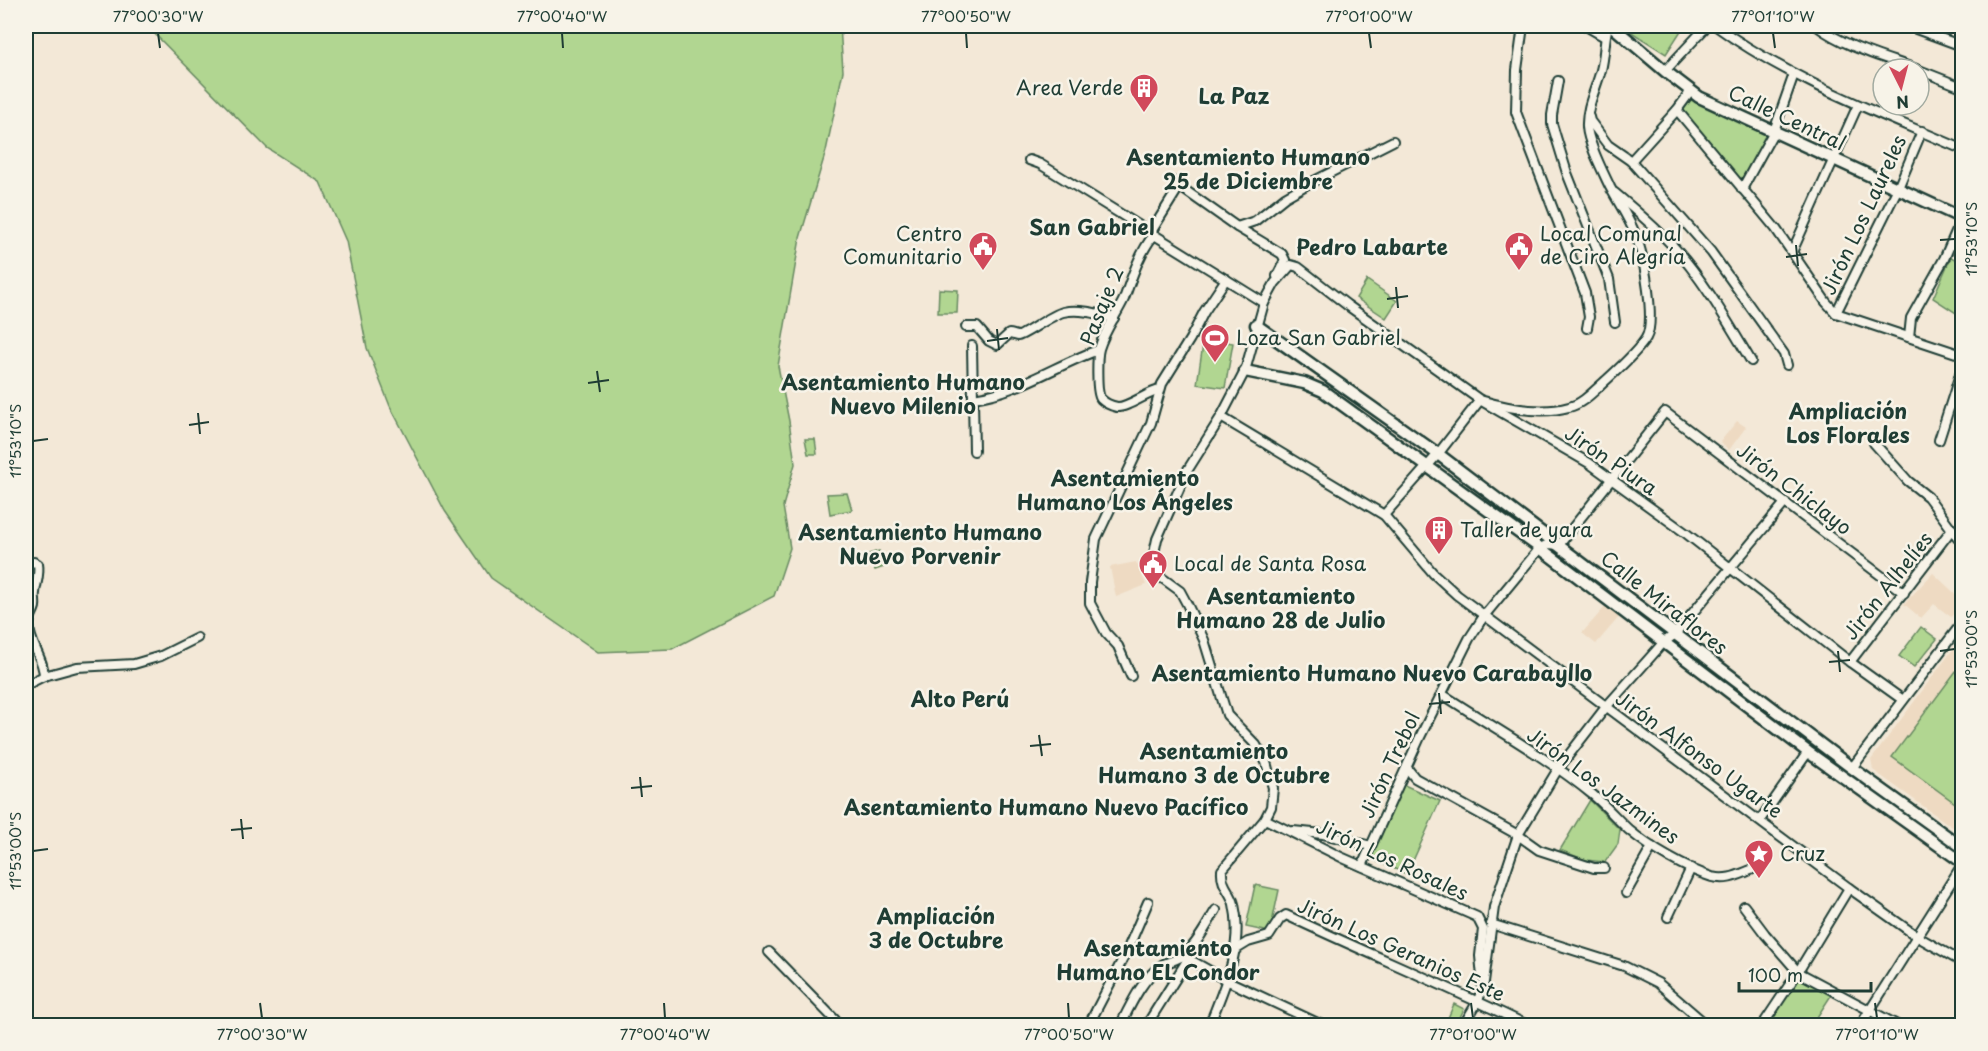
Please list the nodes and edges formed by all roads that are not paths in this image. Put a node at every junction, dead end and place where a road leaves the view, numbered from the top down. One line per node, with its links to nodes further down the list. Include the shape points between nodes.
1 (1523, 26): 44 (street, via 1516,112 1585,293)
2 (1586, 26): 8 (street)
3 (1610, 26): 8 (street); 11 (street, Calle Central)
4 (1707, 26): 11 (street)
5 (1716, 26): 12 (street)
6 (1817, 26): 10 (street)
7 (1908, 26): 9 (street)
8 (1605, 37): 19 (street, via 1601,71)
9 (1962, 46)
10 (1883, 57)
11 (1665, 71): 16 (street, Calle Central)
12 (1794, 74): 17 (street); 21 (street)
13 (1931, 75): 15 (street)
14 (1558, 81): 41 (street, via 1552,124 1609,279)
15 (1962, 87)
16 (1691, 91): 18 (street); 21 (street, Calle Central)
17 (1858, 105): 20 (street); 24 (street)
18 (1677, 110): 26 (street); 30 (street)
19 (1588, 113): 26 (street, via 1608,145); 31 (street, via 1587,129)
20 (1922, 131): 23 (street); 29 (street, Jirón Los Laureles)
21 (1774, 132): 24 (street, Calle Central); 30 (street)
22 (1393, 141): 33 (street, via 1306,184 1255,221)
23 (1962, 149)
24 (1834, 159): 29 (street, Calle Central); 35 (street)
25 (1029, 160): 34 (street)
26 (1631, 161): 50 (street, via 1711,252 1784,354)
27 (1172, 181): 28 (street)
28 (1179, 187): 33 (street); 34 (street, Pasaje 2)
29 (1898, 188): 32 (street, Calle Central); 39 (street, Jirón Los Laureles)
30 (1742, 189): 35 (street)
31 (1613, 191): 49 (street, via 1672,244); 55 (street, via 1637,238 1647,279 1647,336 1617,371 1569,407 1513,409)
32 (1962, 218): 45 (street, via 1944,260 1911,318)
33 (1237, 227): 37 (street, via 1284,257)
34 (1152, 234): 36 (street); 40 (street, Pasaje 2)
35 (1792, 252): 39 (street)
36 (1226, 279): 38 (street); 53 (street)
37 (1275, 283): 38 (street); 55 (street, Jirón Piura, via 1291,265 1298,267)
38 (1264, 303): 42 (street)
39 (1836, 313): 45 (street)
40 (1114, 318): 43 (street, via 1065,311 1048,317 1022,336 1009,334 997,345 977,327); 47 (street, Pasaje 2)
41 (1615, 322)
42 (1256, 325): 52 (street); 60 (street, Calle Miraflores)
43 (966, 327)
44 (1587, 328)
45 (1909, 337): 48 (street)
46 (972, 346): 54 (street)
47 (1098, 350): 53 (street, Pasaje 2, via 1100,399 1122,407); 54 (street, via 1011,390)
48 (1962, 355)
49 (1751, 361)
50 (1787, 364)
51 (1962, 368): 57 (street)
52 (1245, 371): 56 (street); 61 (street, Calle Miraflores, via 1314,386)
53 (1160, 390): 79 (street, via 1151,423 1096,539 1090,582 1090,603 1118,646)
54 (973, 398): 59 (street)
55 (1480, 400): 60 (street); 62 (street, Jirón Piura)
56 (1221, 417): 64 (street, Jirón Alfonso Ugarte); 88 (street, via 1187,471 1157,539 1153,563 1158,575 1180,591 1204,640 1227,715 1256,745 1266,762 1273,788)
57 (1938, 440)
58 (1874, 444): 65 (street, via 1928,497)
59 (974, 451)
60 (1438, 454): 61 (street); 67 (street, Calle Miraflores)
61 (1425, 466): 64 (street); 68 (street, Calle Miraflores)
62 (1610, 479): 63 (street, Jirón Chiclayo, via 1665,412); 67 (street); 70 (street, Jirón Piura)
63 (1784, 504): 70 (street); 71 (street, Jirón Chiclayo)
64 (1384, 515): 72 (street, Jirón Alfonso Ugarte, via 1432,573)
65 (1952, 529): 66 (street); 71 (street, Jirón Alhelíes)
66 (1962, 543)
67 (1559, 545): 68 (street); 74 (street, Calle Miraflores)
68 (1540, 548): 72 (street, Jirón Trebol); 76 (street, Calle Miraflores)
69 (26, 564): 78 (street, via 34,562 39,570 29,627)
70 (1730, 570): 74 (street); 77 (street, Jirón Piura)
71 (1904, 593): 77 (street, Jirón Alhelíes)
72 (1484, 616): 81 (street, Jirón Trebol); 83 (street, Jirón Alfonso Ugarte)
73 (1962, 623): 82 (street)
74 (1675, 634): 76 (street); 86 (street, Calle Miraflores)
75 (197, 638): 78 (street, via 134,664 77,667)
76 (1663, 643): 83 (street); 84 (street, Calle Miraflores)
77 (1850, 662): 82 (street, Jirón Piura)
78 (44, 676): 80 (street)
79 (1131, 676)
80 (26, 685)
81 (1442, 694): 85 (street, Jirón Trebol); 87 (street, Jirón Los Jazmines)
82 (1903, 700): 86 (street)
83 (1606, 707): 87 (street); 89 (street, Jirón Alfonso Ugarte)
84 (1808, 752): 89 (street); 95 (street, Calle Miraflores)
85 (1407, 768): 91 (street, via 1415,778); 92 (street, Jirón Trebol)
86 (1852, 768): 94 (street, Calle Miraflores)
87 (1557, 769): 91 (street); 93 (street, Jirón Los Jazmines)
88 (1265, 819): 90 (street, Jirón Los Rosales); 108 (street, via 1222,870 1224,887 1234,902)
89 (1760, 820): 100 (street, Jirón Alfonso Ugarte)
90 (1289, 831): 92 (street, via 1323,834); 96 (street, Jirón Los Rosales)
91 (1518, 835): 97 (street, via 1539,850); 106 (street)
92 (1371, 846): 96 (street, Jirón Trebol)
93 (1652, 847): 98 (street, Jirón Los Jazmines); 101 (street)
94 (1962, 847)
95 (1962, 863): 107 (street)
96 (1362, 866): 114 (street, Jirón Los Rosales, via 1477,917 1483,929 1480,965)
97 (1604, 868)
98 (1691, 868): 99 (street, Jirón Los Jazmines, via 1725,879); 105 (street)
99 (1751, 870)
100 (1849, 888): 107 (street, Jirón Alfonso Ugarte); 112 (street)
101 (1626, 893)
102 (1148, 902): 119 (street)
103 (1744, 906): 112 (street)
104 (1216, 910): 110 (street)
105 (1668, 917)
106 (1491, 924): 114 (street); 127 (street, via 1624,966 1658,983)
107 (1918, 937): 111 (street, Jirón Alfonso Ugarte); 117 (street)
108 (1235, 950): 113 (street); 115 (street, Jirón Los Geranios Este, via 1269,936 1286,915)
109 (770, 952): 118 (street)
110 (1186, 958): 113 (street); 120 (street, via 1162,965 1154,972); 121 (street)
111 (1962, 962)
112 (1798, 972): 117 (street); 128 (street)
113 (1228, 981): 116 (street); 124 (street)
114 (1484, 982): 115 (street)
115 (1478, 1001): 125 (street); 126 (street, Jirón Los Geranios Este)
116 (1216, 1009): 122 (street); 123 (street)
117 (1870, 1010): 129 (street); 130 (street)
118 (841, 1026)
119 (1088, 1026)
120 (1120, 1026)
121 (1146, 1026)
122 (1203, 1026)
123 (1209, 1026)
124 (1324, 1026)
125 (1463, 1026)
126 (1529, 1026)
127 (1708, 1026)
128 (1762, 1026)
129 (1860, 1026)
130 (1899, 1026)

